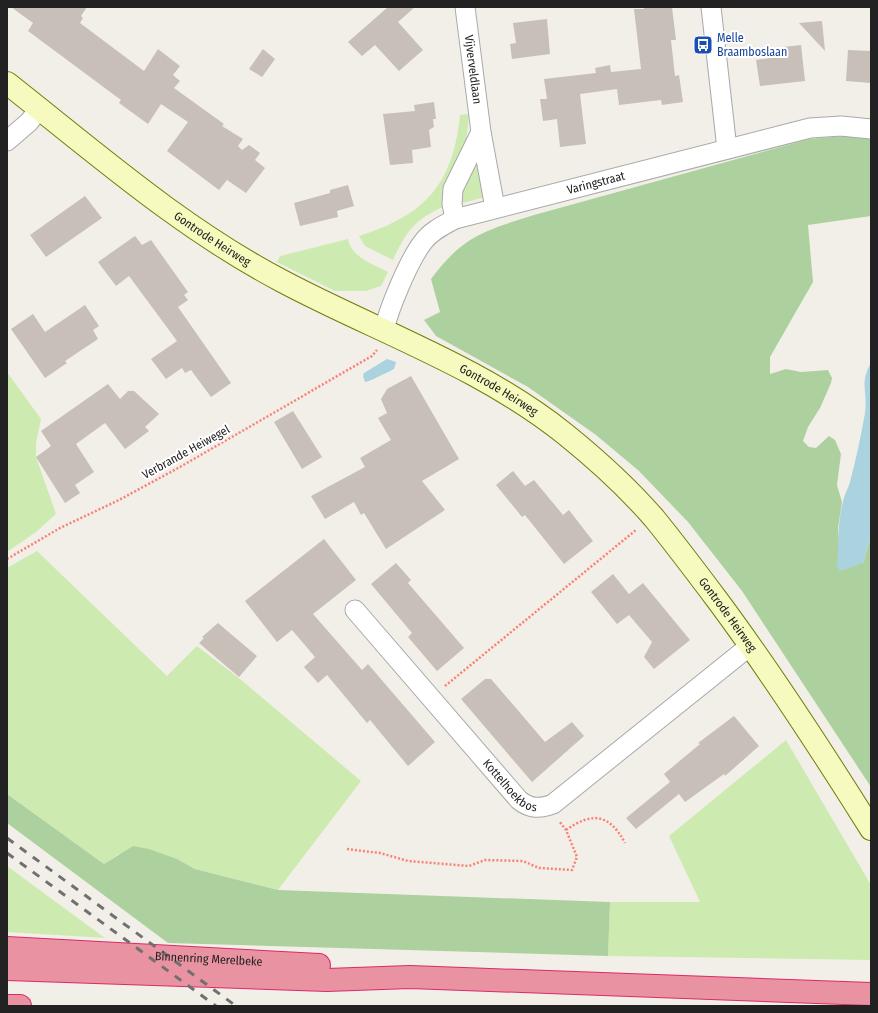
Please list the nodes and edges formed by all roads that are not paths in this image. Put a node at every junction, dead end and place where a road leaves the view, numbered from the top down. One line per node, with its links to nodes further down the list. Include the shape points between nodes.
1 (465, 7): 6 (street, Vijverveldlaan)
2 (711, 7): 8 (street)
3 (7, 83): 4 (street, Gontrode Heirweg)
4 (39, 109): 7 (street, via 29,122); 11 (street, Gontrode Heirweg, via 152,198 211,238 281,281)
5 (871, 129): 8 (street, Varingstraat, via 841,126 810,128)
6 (481, 132): 9 (street, Vijverveldlaan); 10 (street, via 453,189 452,204)
7 (7, 141)
8 (727, 149): 9 (street, Varingstraat)
9 (495, 208): 10 (street, Varingstraat)
10 (456, 218): 11 (street, Varingstraat, via 423,242 388,313)
11 (384, 330): 13 (street, Gontrode Heirweg, via 485,381 533,410 607,470 653,517)
12 (355, 610): 13 (street, Kottelhoekbos, via 519,800 527,806 536,808 553,804)
13 (751, 645): 14 (street, Gontrode Heirweg)
14 (871, 829)
15 (7, 948): 17 (highway, Binnenring Merelbeke, via 326,965)
16 (7, 970): 17 (highway, via 327,980)
17 (410, 977): 18 (highway)
18 (871, 994)
19 (7, 1006): 20 (highway)
20 (20, 1006)

